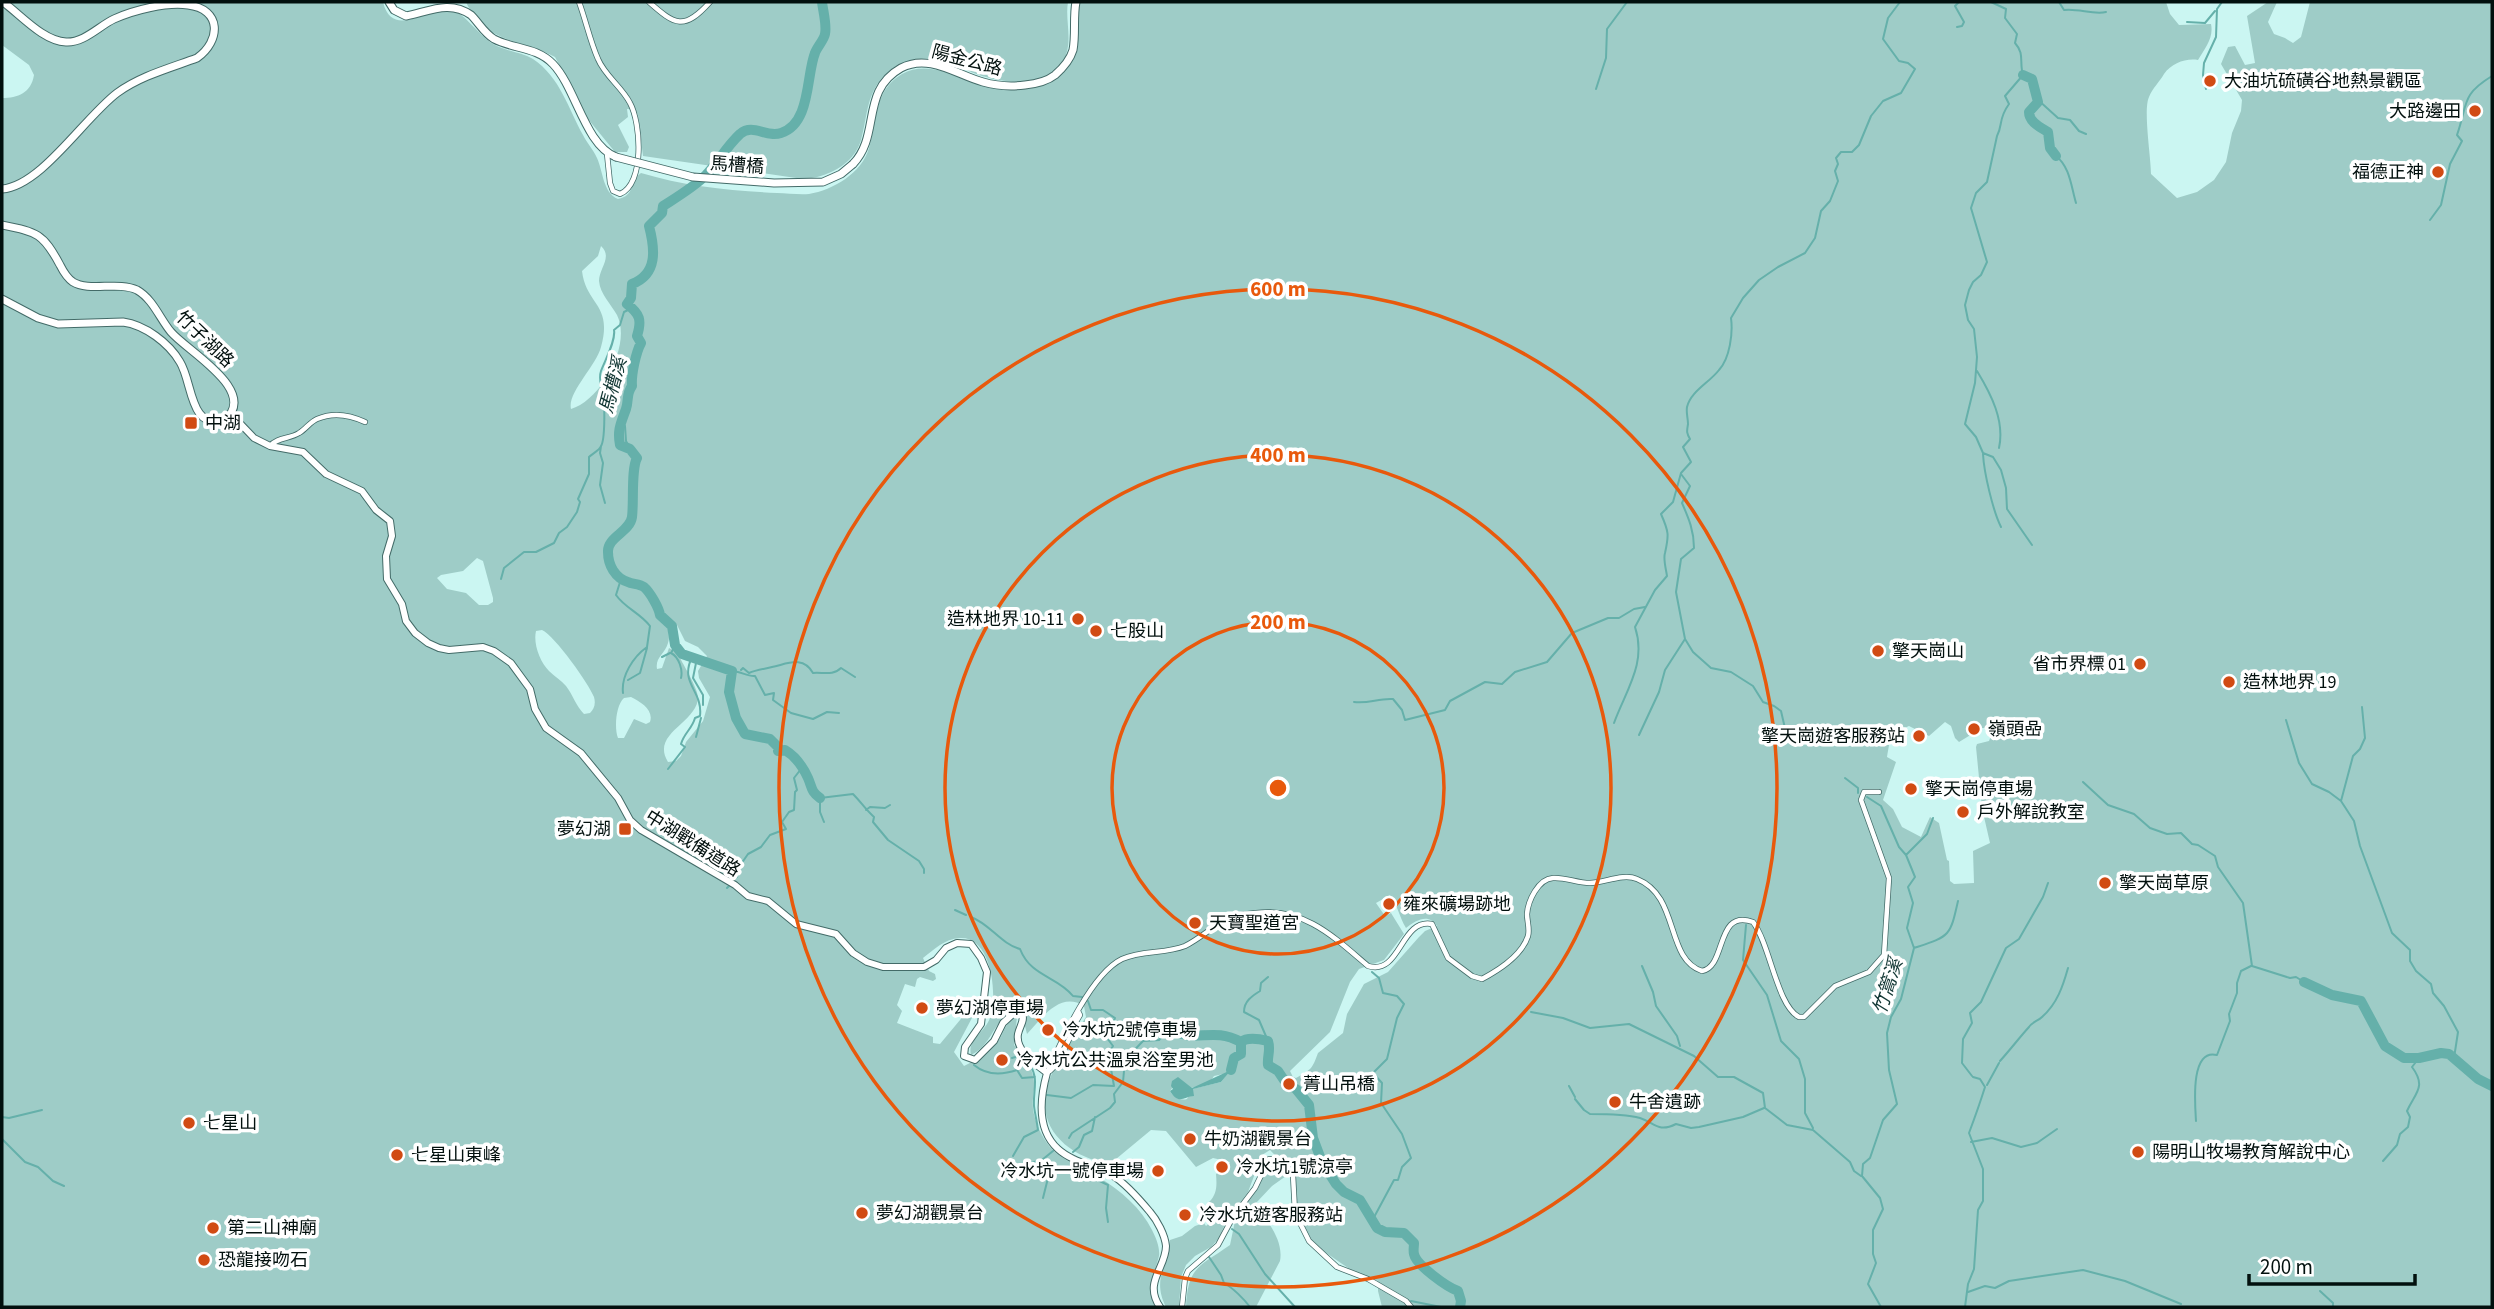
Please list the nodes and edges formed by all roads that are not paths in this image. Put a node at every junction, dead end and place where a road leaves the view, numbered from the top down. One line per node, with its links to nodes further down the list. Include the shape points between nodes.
1 (3, 2): 9 (main road, via 46,36 64,42 81,39 115,19 173,5 201,9 211,16 215,27 204,53 124,89 92,115 38,173 16,186)
2 (389, 2): 7 (main road, via 407,16 443,4 463,7 494,39 547,59 562,76)
3 (579, 2): 7 (street, via 599,61 635,115 636,170 627,191 620,194 610,183)
4 (649, 2): 5 (street, via 668,19 680,22)
5 (710, 2)
6 (1076, 2): 8 (main road, 陽金公路, via 1073,49 1066,65 1052,78 1009,87 932,64 911,64 886,79 873,104 866,143)
7 (607, 154): 8 (main road, 馬槽橋, bridge, via 693,177 774,183 823,182)
8 (853, 164)
9 (2, 188)
10 (2, 225): 12 (main road, 竹子湖路, via 36,233 48,243 73,282 121,286 144,295 170,332 230,387)
11 (2, 299): 12 (main road, 竹子湖路, via 58,324 133,323 175,355 195,409 207,420 225,421)
12 (231, 414): 14 (street, 中湖戰備道路, via 254,438)
13 (365, 422): 14 (street, via 338,414 318,418)
14 (270, 446): 19 (street, 中湖戰備道路, via 303,452 326,474 362,491 390,521 387,579 415,633 439,648 483,647 510,663 530,689 546,728 581,753 641,830 748,896 768,901 796,924 836,934 867,962 883,967 924,967 946,948 971,944 988,972 981,1024 964,1056 975,1059 999,1035 1003,1023 1019,1012 1024,1018 1018,1033 1021,1049)
15 (1879, 792): 16 (street, via 1864,792 1861,800 1889,878 1884,955 1864,975 1835,986 1804,1017 1792,1012 1753,922 1741,920 1729,928 1717,961 1705,971 1697,970 1678,948 1674,926 1656,892 1629,877 1593,883 1552,878 1542,882 1527,912 1528,938 1507,963 1482,979 1448,958 1432,924 1415,929 1388,964 1375,968 1306,920 1275,911 1227,919 1182,947 1123,959 1095,984)
16 (1079, 1011): 17 (street); 18 (street, via 1082,1016); 19 (street)
17 (1078, 1021): 18 (street); 19 (street)
18 (1074, 1031): 19 (street, via 1057,1064)
19 (1046, 1073): 20 (street, via 1041,1107 1048,1135 1059,1149 1114,1176 1155,1219 1166,1247 1154,1286)
20 (1160, 1307)
21 (1182, 1307): 22 (street, via 1188,1271 1218,1245 1269,1159 1274,1158 1293,1175 1295,1213 1308,1241 1337,1267 1368,1279)
22 (1411, 1307)

